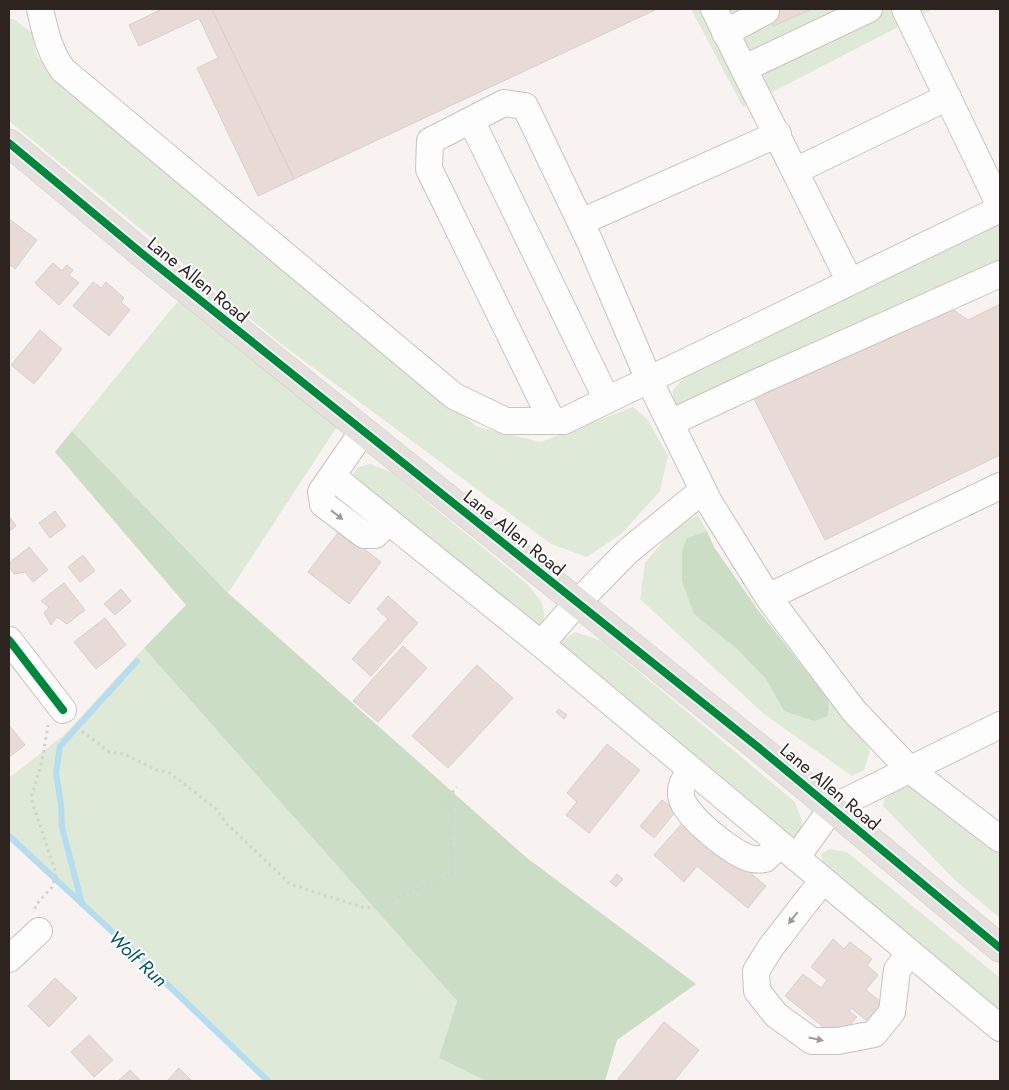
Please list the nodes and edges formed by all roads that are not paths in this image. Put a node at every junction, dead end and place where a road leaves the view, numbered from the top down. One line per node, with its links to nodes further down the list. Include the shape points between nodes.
1 (40, 9): 19 (street, via 47,39 55,59 64,70 454,396 506,420)
2 (714, 9): 6 (street)
3 (905, 9): 8 (street)
4 (766, 11): 6 (street)
5 (857, 11): 7 (street)
6 (725, 33): 7 (street)
7 (745, 68): 10 (street)
8 (948, 97): 12 (street); 13 (street)
9 (471, 120): 14 (street, via 504,103 525,106); 18 (street); 19 (street, via 430,141 429,169)
10 (778, 134): 12 (street); 14 (street)
11 (9, 142): 21 (main road, Lane Allen Road)
12 (795, 171): 16 (street)
13 (1000, 208): 16 (street)
14 (580, 222): 17 (street)
15 (1000, 274): 20 (street)
16 (850, 282): 17 (street)
17 (649, 380): 18 (street); 20 (street)
18 (607, 400): 19 (street, via 564,422)
19 (552, 421)
20 (670, 423): 23 (street)
21 (363, 431): 25 (main road, Lane Allen Road); 27 (street, via 332,476)
22 (1000, 486): 24 (street)
23 (703, 490): 24 (street); 25 (street, via 628,552)
24 (768, 597): 30 (street, via 854,711)
25 (578, 602): 27 (street); 32 (main road, Lane Allen Road)
26 (9, 640): 28 (street)
27 (541, 644): 31 (street)
28 (63, 710)
29 (1000, 725): 30 (street)
30 (910, 770): 32 (street); 33 (street)
31 (690, 771): 34 (street); 34 (street, via 681,785 681,797 712,833 747,858 765,860)
32 (832, 808): 34 (street); 37 (main road, Lane Allen Road)
33 (1000, 839)
34 (788, 851): 35 (street)
35 (823, 880): 38 (street); 38 (street, one-way to 38, via 771,946 756,971 757,991 776,1015 812,1041 838,1041 874,1034 892,1012 897,970)
36 (37, 922): 39 (street)
37 (1000, 948)
38 (910, 953): 40 (street)
39 (9, 959)
40 (1000, 1028)

